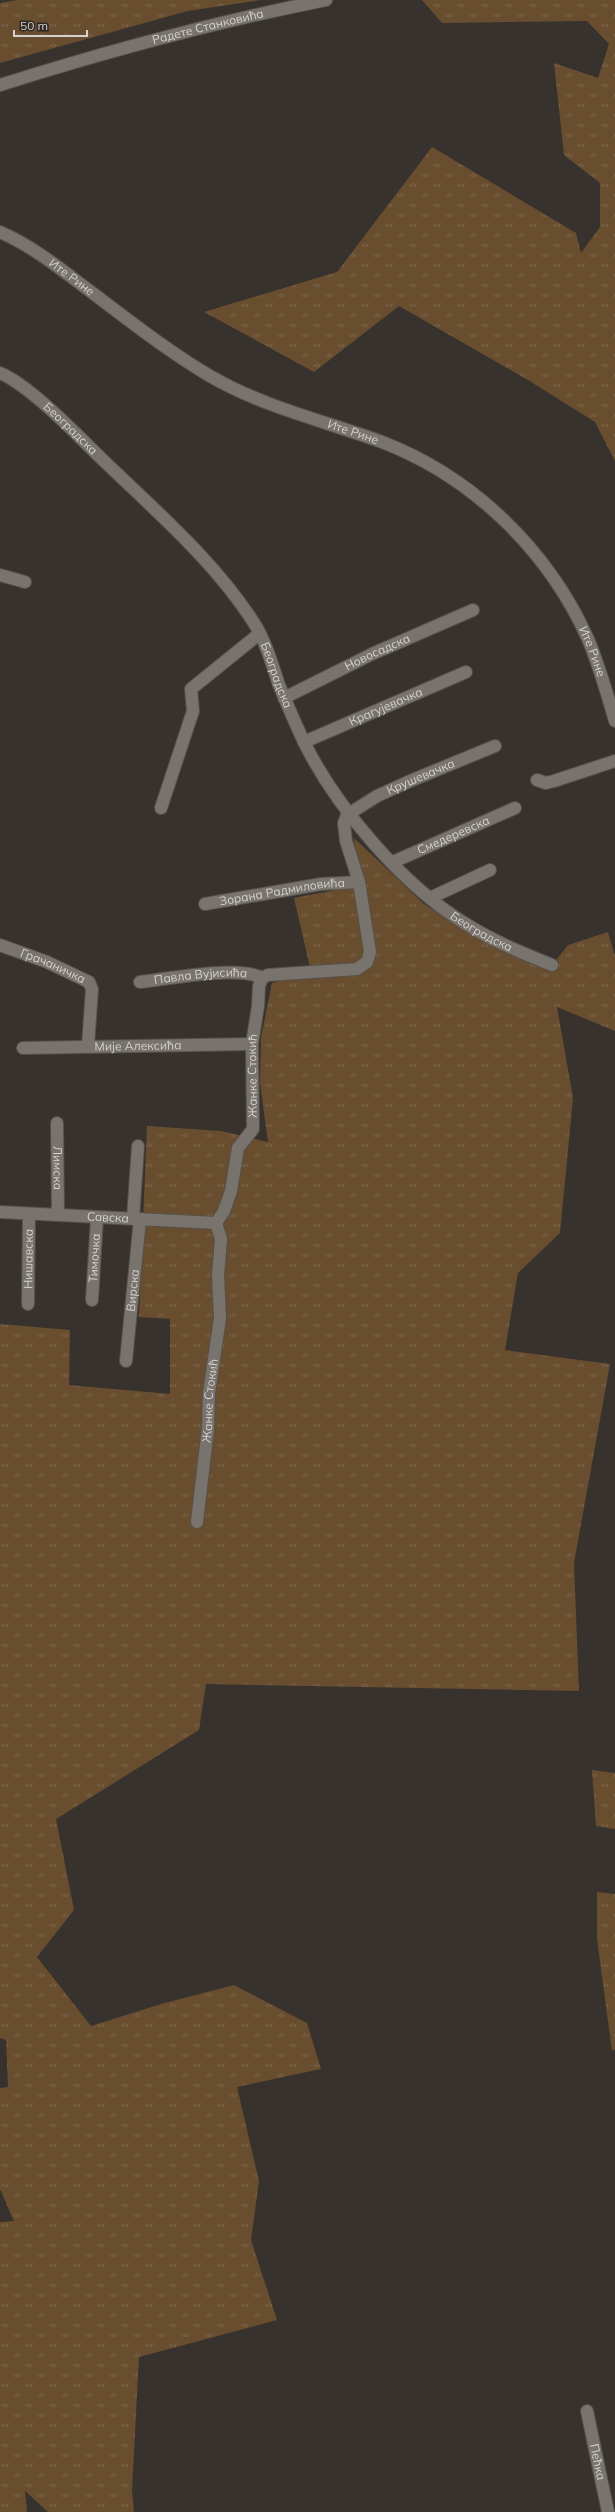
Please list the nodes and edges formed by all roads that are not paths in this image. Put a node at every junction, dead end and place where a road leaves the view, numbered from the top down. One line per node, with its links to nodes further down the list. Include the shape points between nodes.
1 (326, 0): 2 (street, Радете Станковића, via 253,14 142,42)
2 (0, 85)
3 (0, 232): 11 (street, Ите Рине, via 35,250 163,345 223,383 397,448 445,473 486,503 526,543 567,599 596,659)
4 (0, 373): 8 (street, Београдска, via 22,386 72,430 195,551 232,592)
5 (0, 574): 6 (street)
6 (25, 582)
7 (473, 610): 10 (street, Новосадска, via 372,654)
8 (259, 634): 10 (street, Београдска); 16 (street, via 191,689 193,711)
9 (466, 672): 12 (street, Крагујевачка)
10 (284, 698): 12 (street, Београдска)
11 (615, 721)
12 (304, 742): 18 (street, Београдска)
13 (495, 746): 18 (street, Крушевачка, via 410,781)
14 (615, 761): 15 (street, via 546,783)
15 (537, 780)
16 (161, 808)
17 (515, 808): 19 (street, Смедеревска)
18 (348, 812): 19 (street, Београдска); 21 (street, via 344,819 344,829)
19 (393, 862): 22 (street, Београдска)
20 (490, 870): 22 (street)
21 (359, 882): 23 (street, Зорана Радмиловића, via 320,884); 26 (street, via 370,952 365,965 357,970 268,975)
22 (430, 898): 25 (street, Београдска, via 491,939)
23 (205, 904)
24 (0, 945): 29 (street, Грачаничка, via 47,962 89,982 92,989)
25 (552, 965)
26 (262, 978): 27 (street, Павла Вујисића, via 255,974 214,974); 28 (street, Жанке Стокић)
27 (140, 982)
28 (252, 1044): 29 (street, Мије Алексића); 38 (street, Жанке Стокић, via 253,1129 238,1148 231,1191 224,1211)
29 (88, 1046): 30 (street, Мије Алексића)
30 (23, 1048)
31 (57, 1123): 35 (street, Лимска)
32 (138, 1146): 37 (street, Вирска)
33 (0, 1212): 34 (street, Савска)
34 (29, 1214): 35 (street, Савска); 40 (street, Нишавска)
35 (58, 1214): 36 (street, Савска)
36 (97, 1217): 37 (street, Савска); 39 (street, Тимочка)
37 (136, 1219): 38 (street, Савска); 41 (street, Вирска)
38 (216, 1222): 42 (street, Жанке Стокић, via 221,1239 218,1275 220,1318 209,1393 208,1428)
39 (92, 1300)
40 (28, 1304)
41 (126, 1361)
42 (197, 1522)
43 (587, 2411): 44 (street, Пећка)
44 (608, 2512)

